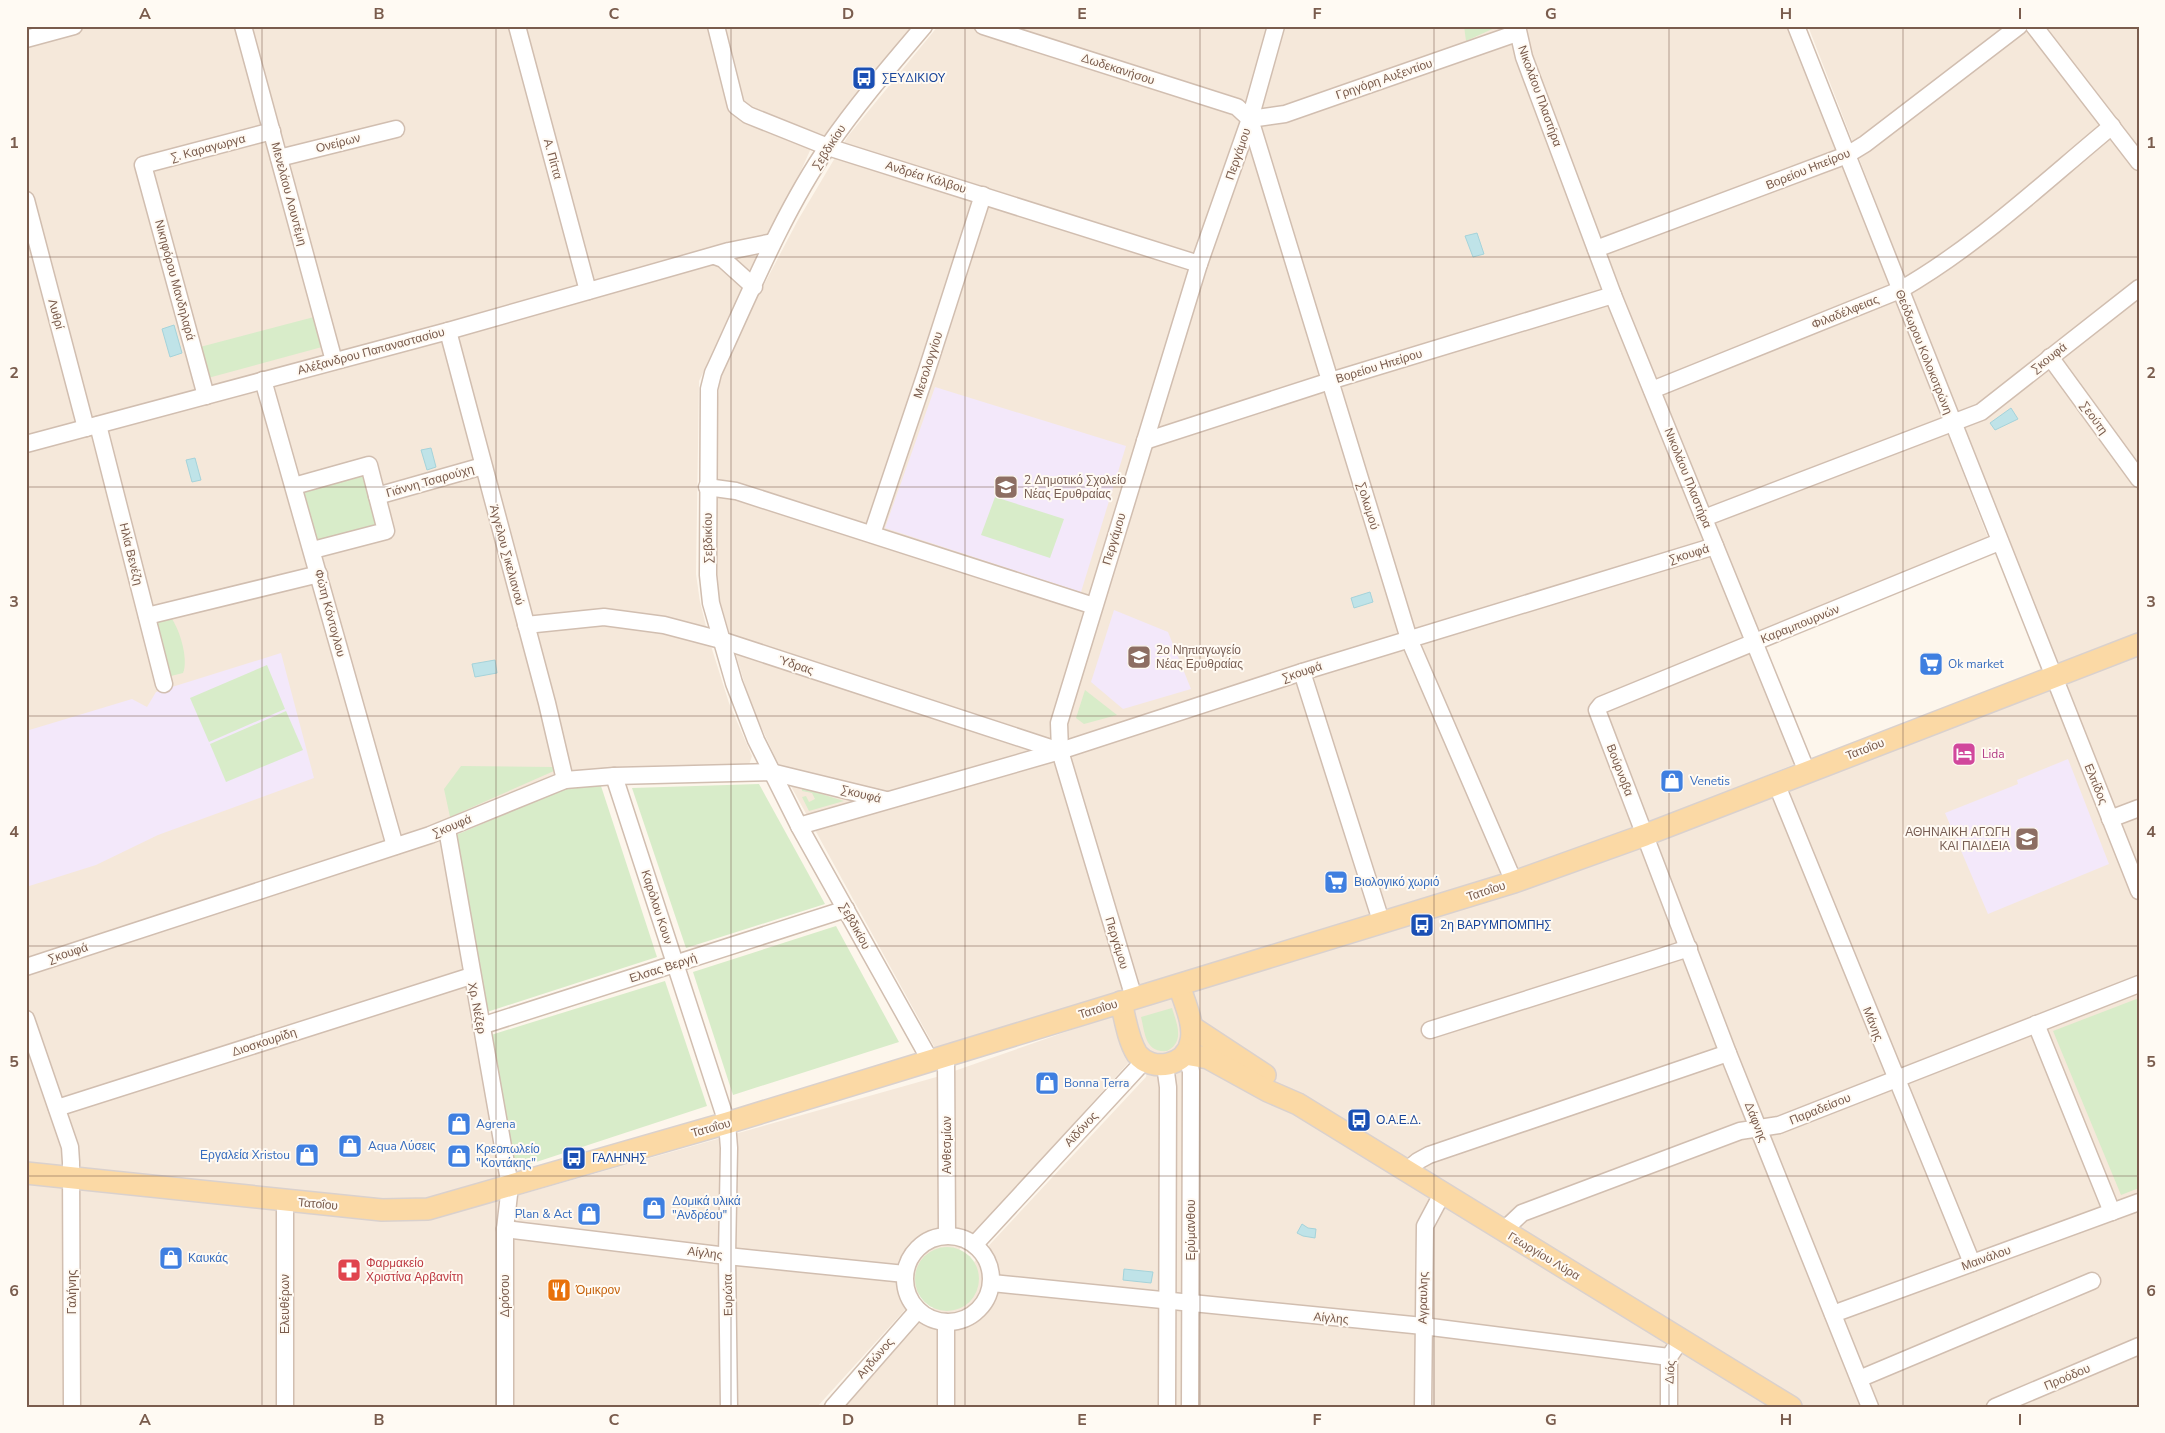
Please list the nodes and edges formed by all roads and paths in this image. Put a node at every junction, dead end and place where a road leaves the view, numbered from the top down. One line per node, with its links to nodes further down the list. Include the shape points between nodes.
1 (74, 26): 12 (street)
2 (243, 26): 16 (street, Μενελάου Λουντέμη)
3 (716, 26): 17 (street, Ανδρέα Κάλβου, via 733,96 741,112)
4 (924, 26): 17 (street, Σεβδικίου, via 858,105)
5 (983, 26): 13 (street, Δωδεκανήσου, via 1237,107)
6 (1276, 26): 13 (street, Περγάμου)
7 (1796, 26): 18 (street, Θεόδωρου Κολοκοτρώνη)
8 (2019, 26): 18 (street, Βορείου Ηπείρου)
9 (2034, 26): 14 (street)
10 (522, 27): 31 (street, Α. Πίττα)
11 (1517, 29): 13 (street, Γρηγόρη Αυξεντίου, via 1285,114); 25 (street, Νικολάου Πλαστήρα, via 1524,56)
12 (26, 39)
13 (1250, 119): 27 (street, Περγάμου); 37 (street, Σολωμού)
14 (2112, 126): 20 (street); 30 (street, Φιλαδέλφειας, via 1955,255)
15 (396, 129): 19 (street, Ονείρων)
16 (272, 131): 19 (street, Μενελάου Λουντέμη); 21 (street, Σ. Καραγωργα)
17 (828, 147): 22 (street, Ανδρέα Κάλβου); 24 (street, Σεβδικίου)
18 (1847, 155): 25 (street, Βορείου Ηπείρου); 30 (street, Θεόδωρου Κολοκοτρώνη)
19 (279, 158): 35 (street, Μενελάου Λουντέμη)
20 (2139, 162)
21 (143, 165): 39 (street, Νικηφόρου Μανδηλαρά)
22 (983, 195): 27 (street, Ανδρέα Κάλβου); 50 (street, Μεσολογγίου)
23 (26, 200): 41 (street, Λυθρί)
24 (774, 242): 26 (street, Αλέξανδρου Παπαναστασίου); 28 (street, Σεβδικίου)
25 (1596, 249): 32 (street, Νικολάου Πλαστήρα)
26 (715, 256): 28 (street); 31 (street, Αλέξανδρου Παπαναστασίου)
27 (1199, 264): 42 (street, Περγάμου)
28 (754, 286): 47 (street, Σεβδικίου, via 709,389)
29 (2139, 288): 34 (street, Σκουφά)
30 (1900, 290): 38 (street, Φιλαδέλφειας); 40 (street, Θεόδωρου Κολοκοτρώνη)
31 (588, 291): 33 (street, Αλέξανδρου Παπαναστασίου)
32 (1613, 295): 37 (street, Βορείου Ηπείρου); 38 (street, Νικολάου Πλαστήρα)
33 (448, 330): 35 (street, Αλέξανδρου Παπαναστασίου); 44 (street, Άγγελου Σικελιανού)
34 (2050, 357): 40 (street, Σκουφά, via 1981,412); 45 (street, Σεούτη)
35 (334, 361): 36 (street, Αλέξανδρου Παπαναστασίου)
36 (263, 380): 39 (street, Αλέξανδρου Παπαναστασίου); 46 (street, Φώτη Κόντογλου)
37 (1330, 380): 42 (street, Βορείου Ηπείρου); 58 (street, Σολωμού)
38 (1652, 390): 49 (street, Νικολάου Πλαστήρα)
39 (206, 396): 41 (street, Αλέξανδρου Παπαναστασίου)
40 (1953, 424): 49 (street, Σκουφά); 51 (street, Θεόδωρου Κολοκοτρώνη)
41 (92, 426): 43 (street, Αλέξανδρου Παπαναστασίου); 56 (street, Ηλία Βενέζη)
42 (1145, 441): 55 (street, Περγάμου)
43 (26, 444)
44 (483, 466): 48 (street, Γιάννη Τσαρούχη); 57 (street, Άγγελου Σικελιανού)
45 (2139, 479)
46 (294, 486): 48 (street, Γιάννη Τσαρούχη, via 369,465); 53 (street, Φώτη Κόντογλου)
47 (707, 487): 50 (street, via 736,491); 59 (street, Σεβδικίου, via 708,575)
48 (377, 496): 53 (street, Γιάννη Τσαρούχη, via 386,531)
49 (1704, 518): 52 (street, Νικολάου Πλαστήρα)
50 (872, 534): 55 (street)
51 (1999, 542): 60 (street, Καραμπουρνών); 63 (street, Θεόδωρου Κολοκοτρώνη)
52 (1716, 546): 58 (street, Σκουφά); 60 (street, Νικολάου Πλαστήρα)
53 (313, 550): 54 (street, Φώτη Κόντογλου)
54 (319, 574): 56 (street); 78 (street, Φώτη Κόντογλου)
55 (1094, 606): 66 (street, Περγάμου, via 1059,723)
56 (147, 616): 64 (street, Ηλία Βενέζη)
57 (526, 625): 59 (street, Ύδρας, via 604,617 664,625); 70 (street, Άγγελου Σικελιανού)
58 (1409, 639): 62 (street, Σκουφά); 79 (street, Σολωμού)
59 (721, 640): 66 (street, Ύδρας); 67 (street, Σεβδικίου, via 744,714)
60 (1754, 642): 65 (street, Καραμπουρνών); 68 (street, Νικολάου Πλαστήρα)
61 (2139, 644): 63 (main road, Τατοΐου)
62 (1302, 672): 66 (street, Σκουφά); 82 (street)
63 (2052, 677): 68 (main road, Τατοΐου); 74 (street, Ελπίδος)
64 (164, 684)
65 (1600, 705): 77 (street, Βούρνοβα, via 1597,710)
66 (1060, 751): 72 (street, Σκουφά); 89 (street, Περγάμου)
67 (771, 772): 69 (street, Σκουφά); 72 (street, Σκουφά); 75 (street, Σεβδικίου)
68 (1806, 772): 71 (main road, Τατοΐου)
69 (614, 776): 70 (street, Σκουφά); 84 (street, Καρόλου Κουν)
70 (565, 780): 76 (street, Σκουφά)
71 (1776, 783): 77 (main road, Τατοΐου); 100 (street, Μάνης)
72 (889, 801): 75 (street, Σκουφά)
73 (2139, 808): 74 (street)
74 (2110, 819): 80 (street, Ελπίδος)
75 (799, 826): 81 (street, Σεβδικίου)
76 (446, 829): 78 (street, Σκουφά); 86 (street, Χρ. Νέζερ)
77 (1645, 835): 79 (main road, Τατοΐου); 83 (street, Δάφνης)
78 (394, 846): 85 (street, Σκουφά)
79 (1514, 882): 82 (main road, Τατοΐου)
80 (2139, 891)
81 (846, 909): 84 (street, Ελσας Βεργή); 97 (street, Σεβδικίου)
82 (1382, 924): 88 (main road, Τατοΐου)
83 (1689, 948): 94 (street); 95 (street, Δάφνης)
84 (676, 963): 92 (street, Ελσας Βεργή); 103 (street, Καρόλου Κουν)
85 (26, 967)
86 (471, 976): 92 (street, Χρ. Νέζερ); 102 (street, Διοσκουρίδη)
87 (2139, 984): 91 (street, Παραδείσου)
88 (1179, 985): 89 (main road, Τατοΐου); 93 (main road)
89 (1128, 1000): 97 (main road, Τατοΐου); 98 (main road, via 1136,1052)
90 (26, 1019): 102 (street, Γαλήνης)
91 (2036, 1024): 100 (street, Παραδείσου); 112 (street)
92 (481, 1026): 108 (street, Χρ. Νέζερ)
93 (1192, 1027): 96 (main road, via 1191,1042); 101 (main road, Γεωργίου Λύρα, via 1275,1081)
94 (1430, 1030)
95 (1728, 1053): 104 (street, Δάφνης); 105 (street, via 1429,1155)
96 (1185, 1054): 99 (main road); 101 (main road, Γεωργίου Λύρα, via 1208,1058 1268,1092); 123 (street, Ερύμανθου, via 1192,1071)
97 (938, 1058): 103 (main road, Τατοΐου); 115 (street, Ανθεσμίων)
98 (1144, 1061): 99 (main road); 116 (street, Αϊδόνος)
99 (1164, 1065): 122 (street, Ερύμανθου, via 1168,1087)
100 (1896, 1079): 104 (street, Παραδείσου, via 1779,1125); 118 (street, Μάνης)
101 (1298, 1104): 105 (main road, Γεωργίου Λύρα)
102 (57, 1108): 107 (street, Γαλήνης, via 70,1147)
103 (727, 1124): 108 (main road, Τατοΐου); 117 (street, Ευρώτα)
104 (1759, 1129): 114 (street, Παραδείσου, via 1740,1131 1522,1213); 125 (street, Δάφνης)
105 (1406, 1171): 109 (main road, Γεωργίου Λύρα)
106 (26, 1173): 107 (main road, Τατοΐου)
107 (71, 1178): 110 (main road, Τατοΐου); 132 (street, Γαλήνης)
108 (510, 1186): 110 (main road, Τατοΐου, via 428,1209); 113 (street, Δρόσου)
109 (1442, 1194): 114 (main road, Γεωργίου Λύρα); 127 (street, Αγραυλης, via 1425,1226)
110 (285, 1201): 133 (street, Ελευθέρων)
111 (2139, 1202): 112 (street, Μαινάλου)
112 (2112, 1212): 118 (street, Μαινάλου)
113 (505, 1229): 117 (street, Αίγλης); 134 (street, Δρόσου)
114 (1503, 1231): 128 (main road, Γεωργίου Λύρα)
115 (946, 1235): 116 (street); 119 (street, via 932,1238 919,1247)
116 (975, 1244): 121 (street, via 985,1255)
117 (727, 1256): 119 (street, Αίγλης); 135 (street, Ευρώτα)
118 (1972, 1263): 125 (street, Μαινάλου)
119 (905, 1274): 124 (street, via 908,1293)
120 (2092, 1281): 131 (street)
121 (992, 1283): 122 (street, Αίγλης); 126 (street, via 987,1299 977,1312 962,1320)
122 (1167, 1302): 123 (street, Αίγλης); 138 (street, Ερύμανθου)
123 (1190, 1305): 127 (street, Αίγλης); 139 (street, Ερύμανθου)
124 (918, 1310): 126 (street); 136 (street, Αηδώνος)
125 (1833, 1314): 131 (street, Δάφνης)
126 (946, 1322): 137 (street)
127 (1423, 1326): 130 (street, Αίγλης); 140 (street, Αγραυλης)
128 (1680, 1339): 130 (street, Διός); 142 (main road, Γεωργίου Λύρα)
129 (2139, 1346): 144 (street, Προόδου)
130 (1669, 1358): 141 (street, Διός)
131 (1859, 1379): 143 (street, Δάφνης)
132 (72, 1407)
133 (285, 1407)
134 (505, 1407)
135 (729, 1407)
136 (833, 1407)
137 (946, 1407)
138 (1167, 1407)
139 (1190, 1407)
140 (1422, 1407)
141 (1669, 1407)
142 (1791, 1407)
143 (1870, 1407)
144 (1995, 1407)

